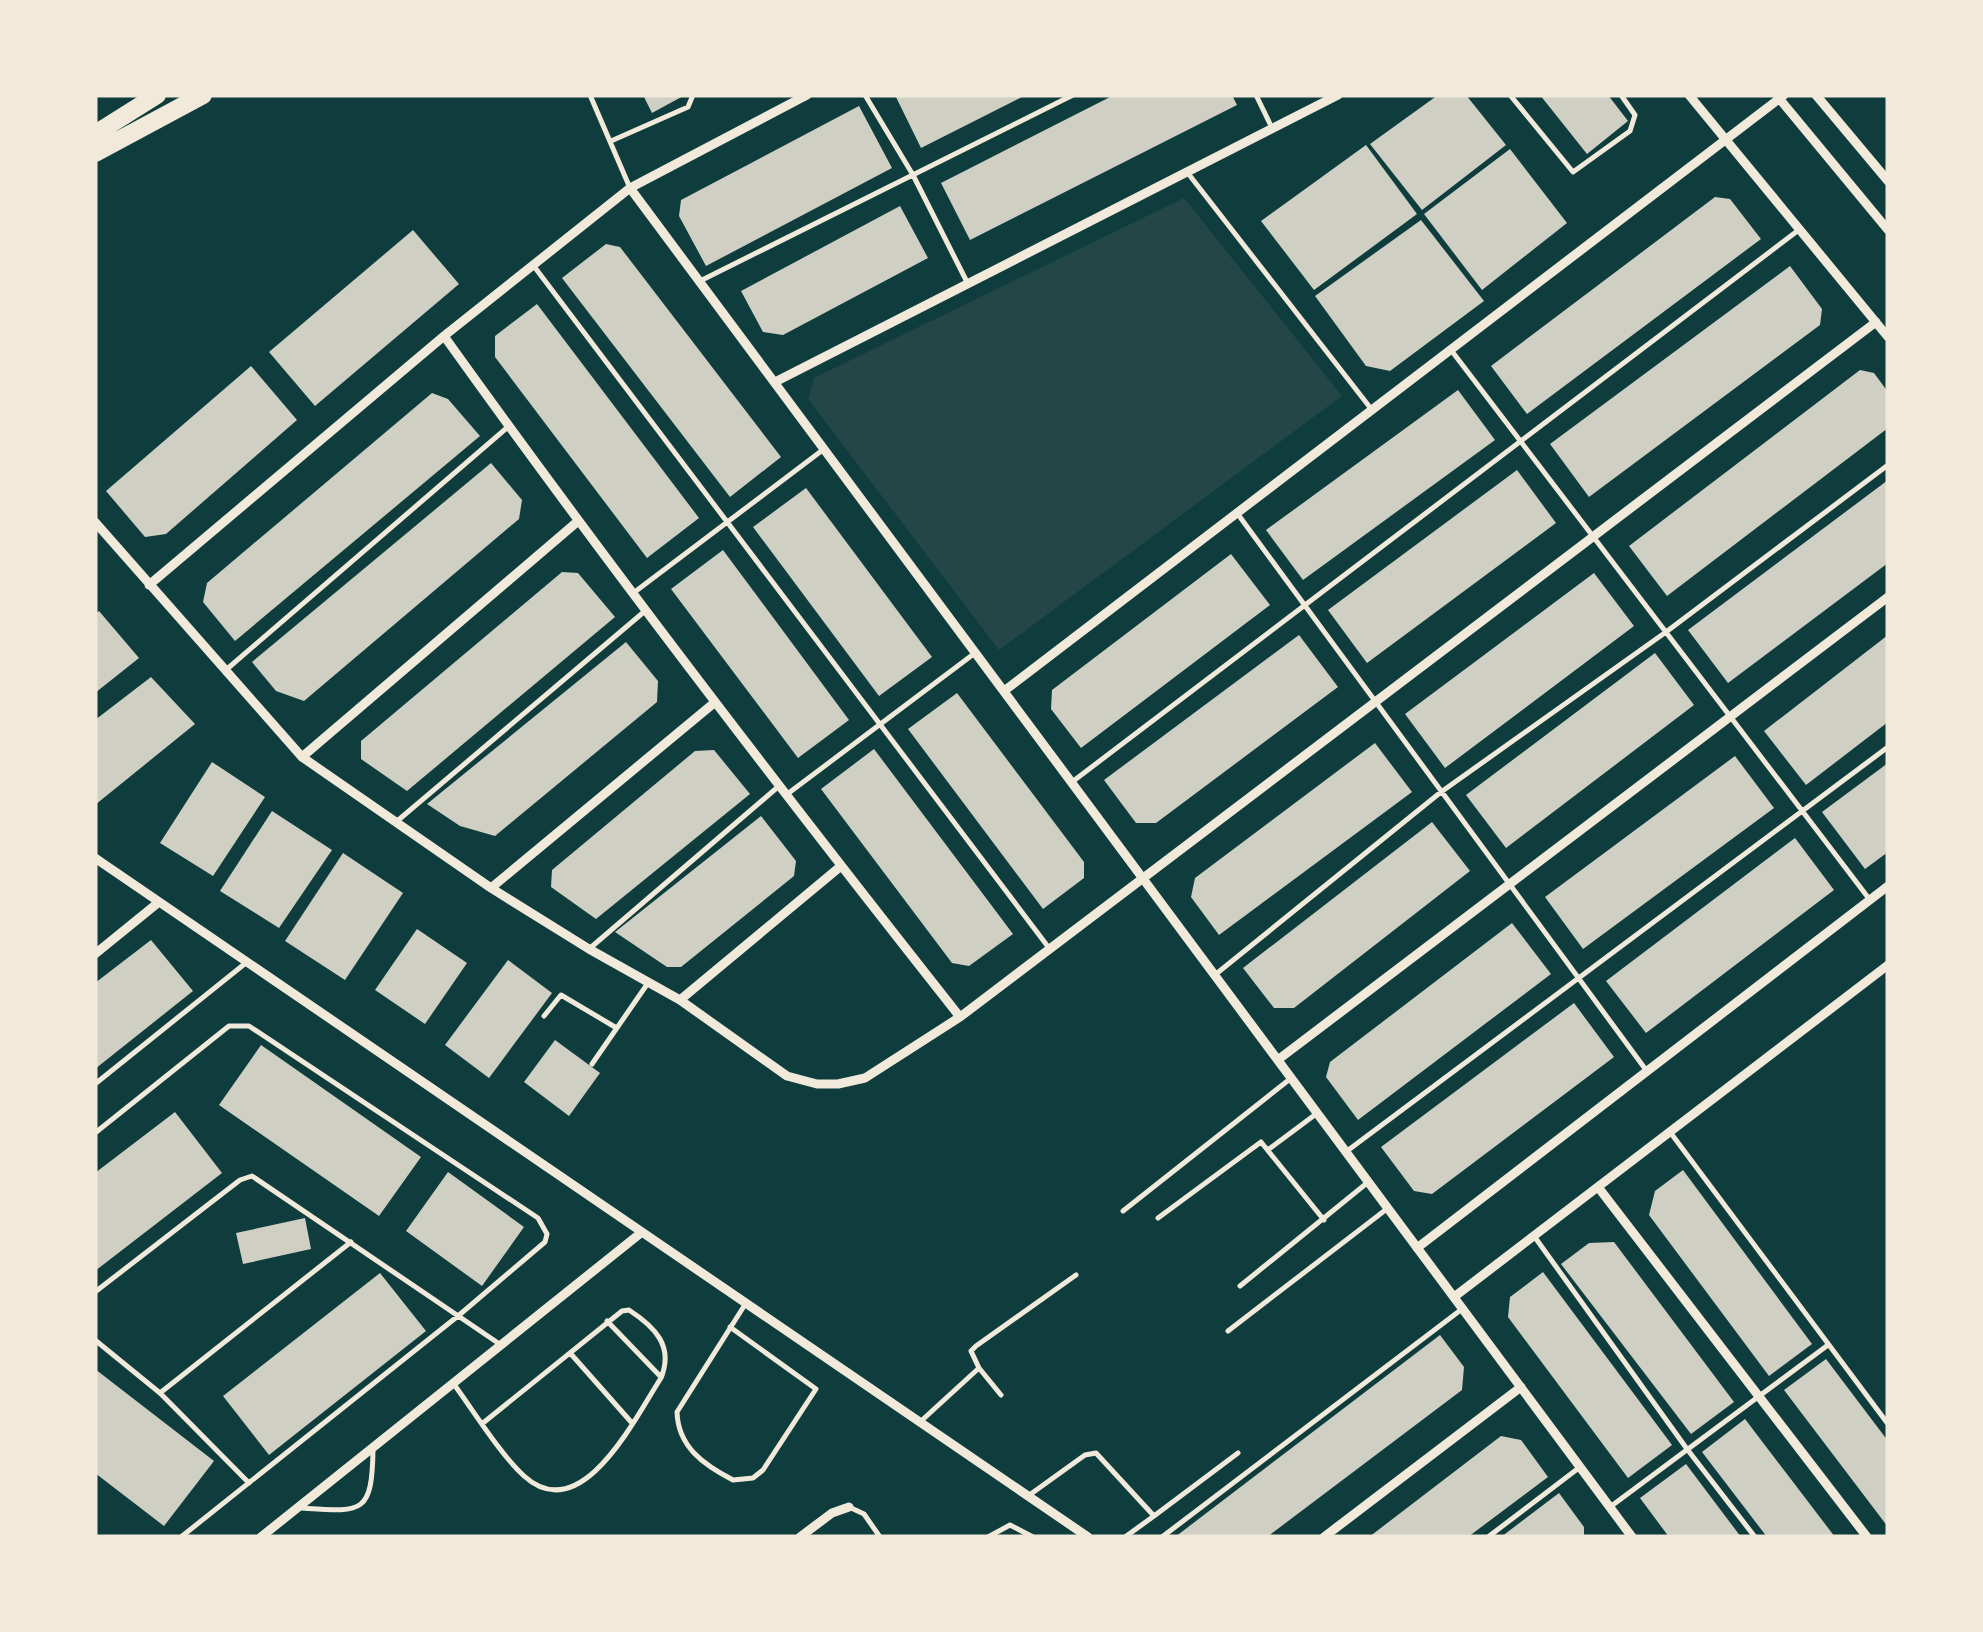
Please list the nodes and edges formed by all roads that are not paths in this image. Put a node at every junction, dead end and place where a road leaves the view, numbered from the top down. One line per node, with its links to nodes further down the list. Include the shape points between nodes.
1 (157, 95): 16 (highway)
2 (204, 95): 19 (highway)
3 (590, 95): 18 (lane)
4 (693, 95): 18 (lane, via 688,107)
5 (807, 95): 23 (street)
6 (865, 95): 21 (lane)
7 (1073, 95): 21 (lane)
8 (1256, 95): 15 (lane)
9 (1338, 95): 15 (street)
10 (1510, 95): 11 (lane, via 1573,172 1630,131 1636,115)
11 (1621, 95)
12 (1689, 95): 17 (street)
13 (1816, 95): 22 (street)
14 (1780, 96): 17 (street); 25 (street)
15 (1272, 128): 20 (street)
16 (95, 134)
17 (1726, 139): 24 (street); 32 (street)
18 (611, 141): 23 (lane)
19 (95, 153)
20 (1186, 172): 28 (street); 34 (lane)
21 (912, 175): 27 (lane); 28 (lane)
22 (1888, 180)
23 (630, 188): 26 (street); 27 (street)
24 (1800, 229): 29 (street); 36 (lane)
25 (1888, 230)
26 (534, 265): 30 (street); 42 (lane)
27 (700, 281): 33 (street)
28 (968, 284): 33 (street)
29 (1876, 322): 31 (street); 43 (street)
30 (444, 336): 35 (street); 44 (street)
31 (1888, 336)
32 (1451, 350): 34 (street); 36 (lane)
33 (775, 382): 37 (street)
34 (1372, 410): 39 (street)
35 (508, 426): 41 (street); 51 (lane)
36 (1522, 442): 43 (lane); 47 (lane)
37 (824, 449): 42 (lane); 50 (street)
38 (1888, 464): 49 (lane)
39 (1237, 513): 47 (lane); 52 (street)
40 (95, 522): 44 (street)
41 (577, 522): 45 (street); 58 (street)
42 (729, 523): 45 (lane); 56 (lane)
43 (1594, 538): 49 (lane); 53 (street)
44 (148, 585): 51 (street)
45 (632, 594): 48 (street)
46 (1888, 596): 55 (street)
47 (1304, 604): 53 (lane); 59 (lane)
48 (645, 612): 54 (street); 64 (lane)
49 (1666, 632): 55 (lane); 61 (lane)
50 (976, 653): 52 (street); 56 (lane)
51 (225, 671): 58 (street)
52 (1004, 691): 59 (street)
53 (1375, 701): 61 (lane); 67 (street)
54 (714, 703): 60 (street); 70 (street)
55 (1730, 716): 63 (lane); 68 (street)
56 (881, 725): 62 (lane); 73 (lane)
57 (1888, 747): 63 (lane)
58 (302, 757): 64 (street)
59 (1072, 782): 67 (street)
60 (779, 786): 62 (street); 74 (lane)
61 (1442, 792): 68 (lane); 78 (lane)
62 (786, 795): 66 (street)
63 (1803, 810): 71 (lane); 79 (lane)
64 (396, 822): 70 (street)
65 (95, 858): 72 (street)
66 (841, 866): 81 (street); 83 (street)
67 (1142, 877): 73 (street); 78 (street)
68 (1510, 884): 79 (lane); 85 (street)
69 (1888, 886): 71 (street)
70 (491, 888): 74 (street)
71 (1870, 900): 87 (street)
72 (159, 902): 75 (street); 76 (street)
73 (1049, 948): 83 (street)
74 (589, 949): 80 (street)
75 (95, 954)
76 (247, 962): 89 (lane); 101 (street)
77 (1888, 965): 91 (street)
78 (1216, 974): 85 (street)
79 (1580, 979): 87 (lane); 94 (lane)
80 (648, 983): 81 (street); 84 (lane)
81 (680, 1000): 83 (street, via 787,1076 817,1084 866,1078)
82 (544, 1016): 84 (lane, via 561,995)
83 (960, 1016)
84 (615, 1027): 86 (lane)
85 (1280, 1059): 88 (street)
86 (592, 1064)
87 (1646, 1070): 104 (street)
88 (1292, 1077): 90 (street); 98 (lane)
89 (95, 1084)
90 (1318, 1112): 93 (lane); 94 (street)
91 (1670, 1132): 96 (street); 117 (lane)
92 (95, 1133): 111 (lane, via 229,1026 248,1026 538,1218 544,1242)
93 (1269, 1149): 99 (lane, via 1257,1143); 100 (lane)
94 (1347, 1152): 95 (street)
95 (1369, 1181): 97 (street); 100 (lane)
96 (1598, 1186): 102 (street); 125 (street)
97 (1388, 1208): 104 (street); 114 (lane)
98 (1123, 1211)
99 (1158, 1218)
100 (1324, 1220): 106 (lane)
101 (642, 1232): 109 (street); 116 (street)
102 (1534, 1236): 108 (street); 131 (lane)
103 (352, 1242): 107 (lane, via 245,1176); 111 (lane); 123 (lane)
104 (1418, 1248): 108 (street)
105 (1076, 1275): 119 (lane, via 976,1346 971,1352)
106 (1240, 1286)
107 (95, 1292)
108 (1454, 1297): 110 (street)
109 (746, 1303): 113 (lane); 127 (street)
110 (1462, 1308): 122 (street); 148 (lane)
111 (458, 1316): 116 (lane); 134 (lane)
112 (607, 1321): 118 (lane); 120 (lane); 120 (lane, via 629,1310 648,1324 667,1352)
113 (730, 1327): 113 (lane, via 677,1412 677,1427 691,1452 733,1480 763,1470 816,1389)
114 (1228, 1331)
115 (95, 1340): 123 (lane)
116 (501, 1345): 121 (street)
117 (1828, 1345): 125 (lane); 129 (lane)
118 (571, 1354): 126 (lane); 128 (lane)
119 (980, 1368): 124 (lane); 127 (lane)
120 (662, 1378): 128 (lane)
121 (453, 1383): 126 (lane); 130 (street)
122 (1521, 1388): 133 (street); 149 (street)
123 (160, 1392): 134 (lane)
124 (1000, 1395)
125 (1759, 1396): 131 (lane); 153 (street)
126 (483, 1422): 128 (lane, via 524,1476 552,1489 586,1481)
127 (920, 1422): 135 (street)
128 (632, 1423)
129 (1888, 1424)
130 (373, 1448): 136 (street); 136 (lane, via 372,1488 363,1503 347,1511)
131 (1687, 1450): 138 (lane); 152 (lane)
132 (1238, 1453): 139 (lane)
133 (1580, 1467): 138 (street); 150 (lane)
134 (248, 1483): 140 (lane)
135 (1028, 1496): 139 (lane, via 1096,1454); 146 (street)
136 (298, 1507): 141 (street)
137 (849, 1507): 142 (street); 143 (lane, via 864,1514)
138 (1610, 1508): 151 (street)
139 (1154, 1516): 147 (lane)
140 (182, 1537)
141 (262, 1537)
142 (800, 1537)
143 (880, 1537)
144 (988, 1537): 145 (lane, via 1010,1524)
145 (1033, 1537)
146 (1088, 1537)
147 (1126, 1537)
148 (1162, 1537)
149 (1324, 1537)
150 (1488, 1537)
151 (1632, 1537)
152 (1755, 1537)
153 (1867, 1537)

